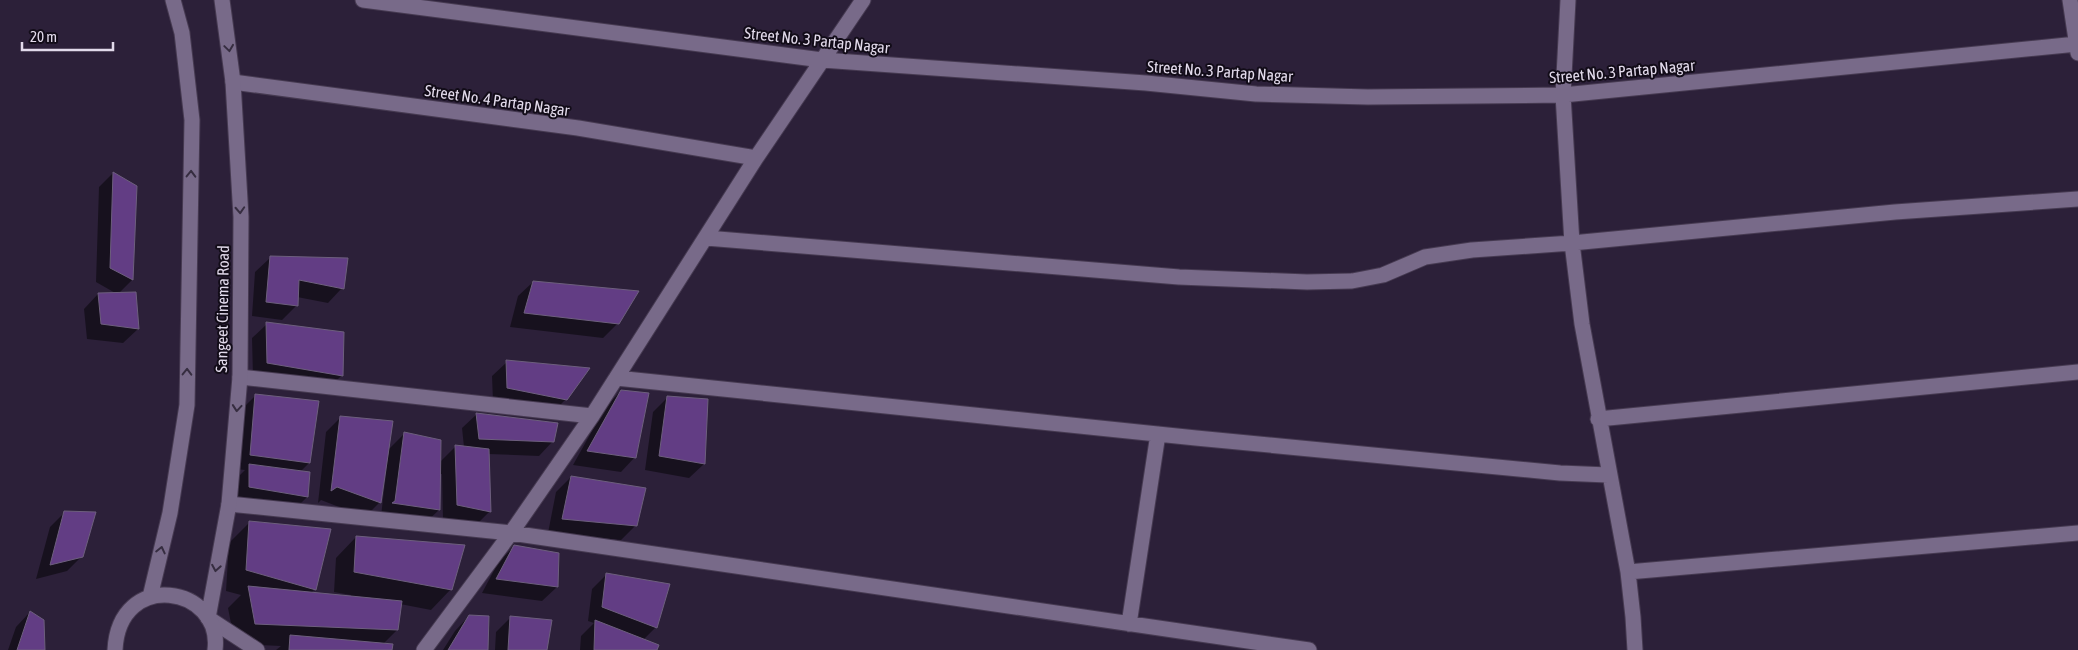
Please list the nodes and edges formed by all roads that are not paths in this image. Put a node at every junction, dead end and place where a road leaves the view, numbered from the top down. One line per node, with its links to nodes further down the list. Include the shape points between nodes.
1 (173, 0): 26 (street, Sangeet Cinema Road, one-way to 1, via 170,513 187,404 192,120 182,33)
2 (222, 0): 9 (street, Sangeet Cinema Road, one-way to 9)
3 (363, 0): 8 (street, Street No. 3 Partap Nagar)
4 (864, 0): 8 (street)
5 (1568, 0): 10 (street)
6 (2070, 0): 7 (street)
7 (2077, 48): 10 (street, Street No. 3 Partap Nagar)
8 (822, 60): 10 (street, Street No. 3 Partap Nagar, via 1256,94 1368,97); 11 (street)
9 (233, 82): 11 (street, Street No. 4 Partap Nagar, via 578,128); 16 (street, Sangeet Cinema Road, one-way to 16, via 241,217)
10 (1563, 95): 14 (street)
11 (756, 158): 13 (street)
12 (2078, 199): 14 (street, via 1896,212)
13 (706, 238): 14 (street, via 1179,277 1307,282 1352,281 1383,275 1425,257 1472,250); 17 (street)
14 (1572, 243): 19 (street)
15 (2078, 372): 19 (street)
16 (240, 377): 18 (street); 22 (street, Sangeet Cinema Road, one-way to 22)
17 (616, 378): 18 (street); 20 (street)
18 (592, 416): 23 (street)
19 (1598, 419): 21 (street)
20 (1158, 434): 21 (street); 28 (street)
21 (1608, 475): 25 (street)
22 (229, 504): 23 (street); 27 (street, Sangeet Cinema Road, one-way to 27)
23 (511, 533): 28 (street); 32 (street)
24 (2078, 533): 25 (street)
25 (1628, 572): 34 (street)
26 (150, 597): 27 (street, via 166,594 182,597); 29 (street, via 134,605 122,618)
27 (208, 618): 30 (street, via 214,632); 31 (street)
28 (1129, 624): 33 (street)
29 (115, 650)
30 (215, 650)
31 (258, 650)
32 (424, 650)
33 (1310, 650)
34 (1635, 650)

